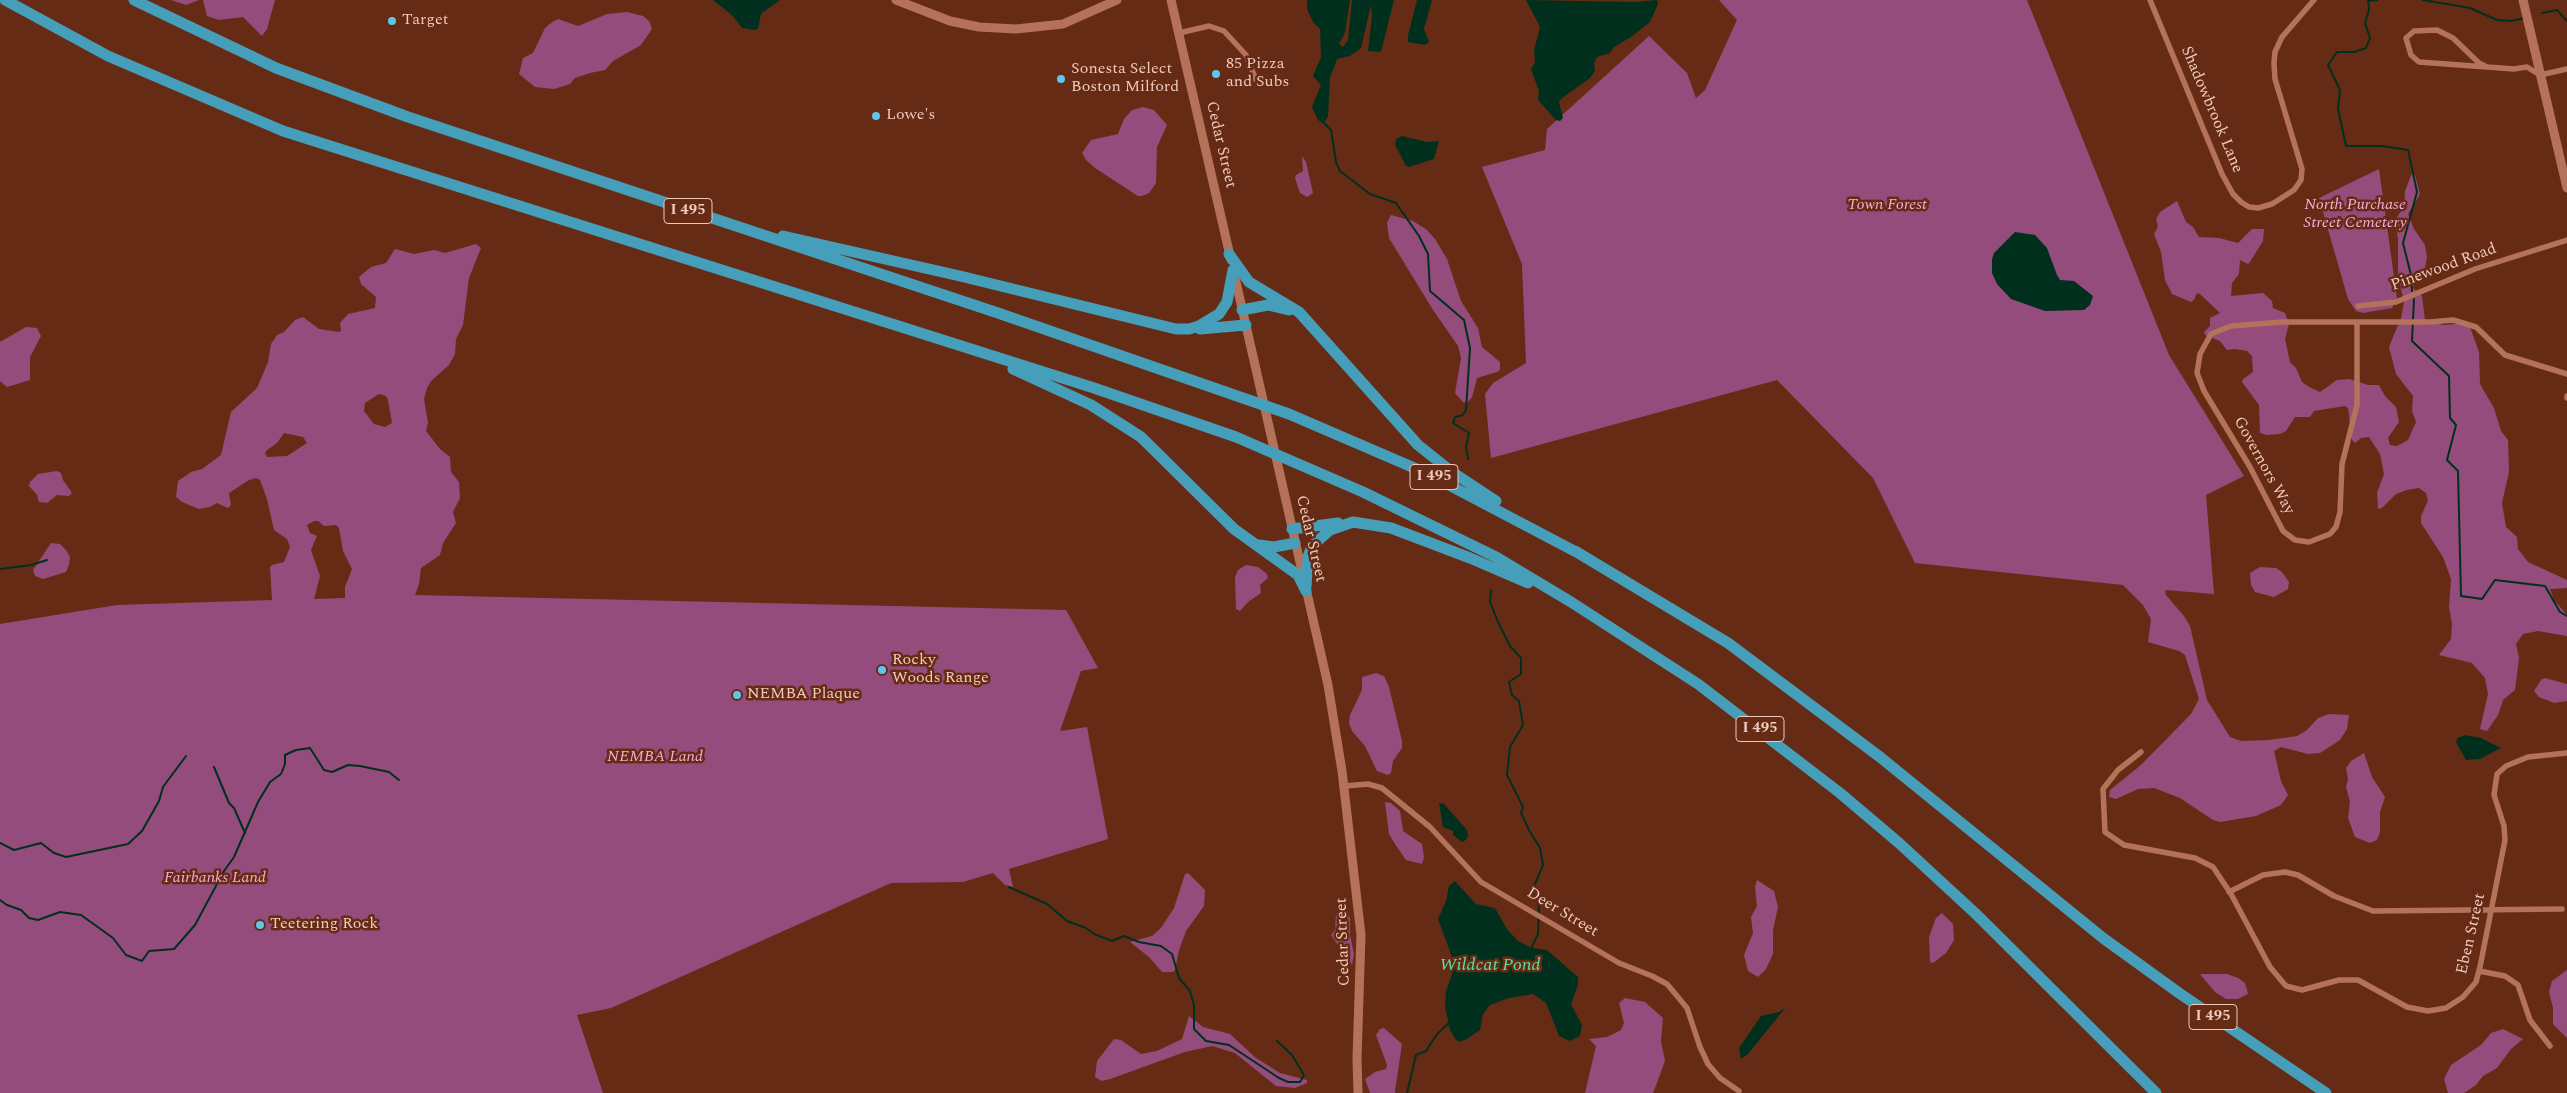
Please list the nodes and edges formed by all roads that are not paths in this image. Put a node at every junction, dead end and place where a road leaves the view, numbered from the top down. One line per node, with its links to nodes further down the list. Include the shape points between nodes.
1 (5, 0): 26 (highway, I 495, via 108,56 283,131)
2 (134, 0): 16 (highway, I 495, via 219,42 343,94)
3 (896, 0): 4 (main road, via 950,21 1016,29 1063,24)
4 (1117, 0)
5 (1163, 0): 9 (main road)
6 (2150, 0): 7 (street, Shadowbrook Lane, via 2222,174 2241,202 2258,208 2272,204 2294,190 2301,180 2296,148 2275,79 2274,63 2282,37)
7 (2314, 0)
8 (2523, 0): 13 (main road)
9 (1172, 3): 10 (main road, Cedar Street)
10 (1178, 32): 14 (street, via 1210,26 1224,31 1246,55); 18 (main road, Cedar Street)
11 (2488, 67): 11 (street, via 2441,31 2420,29 2406,38 2411,56 2419,62); 13 (street, via 2527,67)
12 (2567, 69): 13 (street)
13 (2540, 75): 15 (main road)
14 (1256, 80)
15 (2567, 188)
16 (700, 215): 25 (highway, via 960,276 1162,328); 32 (highway, I 495, via 1283,412 1426,473)
17 (2567, 240): 20 (street, Pinewood Road, via 2475,268 2396,302)
18 (1229, 254): 19 (main road, Cedar Street); 22 (highway, via 1249,282 1289,304)
19 (1233, 270): 21 (main road, Cedar Street); 25 (highway, via 1222,310 1210,321)
20 (2358, 306)
21 (1242, 310): 22 (highway, via 1274,306); 24 (main road, Cedar Street)
22 (1306, 319): 32 (highway, via 1424,450 1472,486)
23 (2357, 322): 23 (street, Governors Way, via 2231,326 2211,334 2200,354 2197,373 2204,391 2250,467 2283,531 2294,540 2309,542 2330,534 2336,527 2340,512 2342,464 2357,405); 27 (street, Governors Way, via 2463,321 2476,327 2505,355)
24 (1246, 325): 25 (highway); 29 (main road, Cedar Street)
25 (1189, 329)
26 (956, 344): 30 (highway, via 1058,389 1121,423 1163,457); 34 (highway, I 495, via 1256,445 1363,492 1496,557)
27 (2567, 374)
28 (1349, 522): 29 (highway); 33 (highway, via 1325,533 1312,546 1308,557); 34 (highway, via 1392,528)
29 (1292, 529): 31 (main road, Cedar Street)
30 (1251, 542): 31 (highway, via 1274,547); 33 (highway, via 1291,568 1302,580)
31 (1295, 543): 33 (main road, Cedar Street)
32 (1580, 554): 46 (highway, I 495, via 1735,649 1880,757 2103,938 2179,994)
33 (1306, 591): 37 (main road, Cedar Street, via 1328,684)
34 (1571, 602): 45 (highway, I 495, via 1698,684 1840,793 1976,914)
35 (2141, 752): 38 (street, Eben Street, via 2118,770 2103,789 2105,832 2124,845 2202,861 2217,872)
36 (2567, 753): 39 (street, Eben Street, via 2528,757 2506,766 2497,774 2494,795 2505,840)
37 (1345, 786): 43 (street, Deer Street, via 1368,784 1382,788 1430,827 1474,877 1620,963 1656,978 1673,990 1687,1008 1708,1064 1720,1078); 44 (main road, Cedar Street, via 1362,943)
38 (2229, 892): 39 (street, via 2263,875 2285,872 2298,875 2365,910); 41 (street, Eben Street, via 2273,972 2290,988 2309,990 2351,979 2363,982 2407,1007 2434,1011 2446,1008 2463,997 2476,982)
39 (2492, 908): 40 (street); 41 (street, Eben Street)
40 (2562, 909)
41 (2479, 971): 42 (street, via 2504,976 2518,985 2530,1020)
42 (2550, 1046)
43 (1739, 1091)
44 (1358, 1093)
45 (2156, 1093)
46 (2326, 1093)

